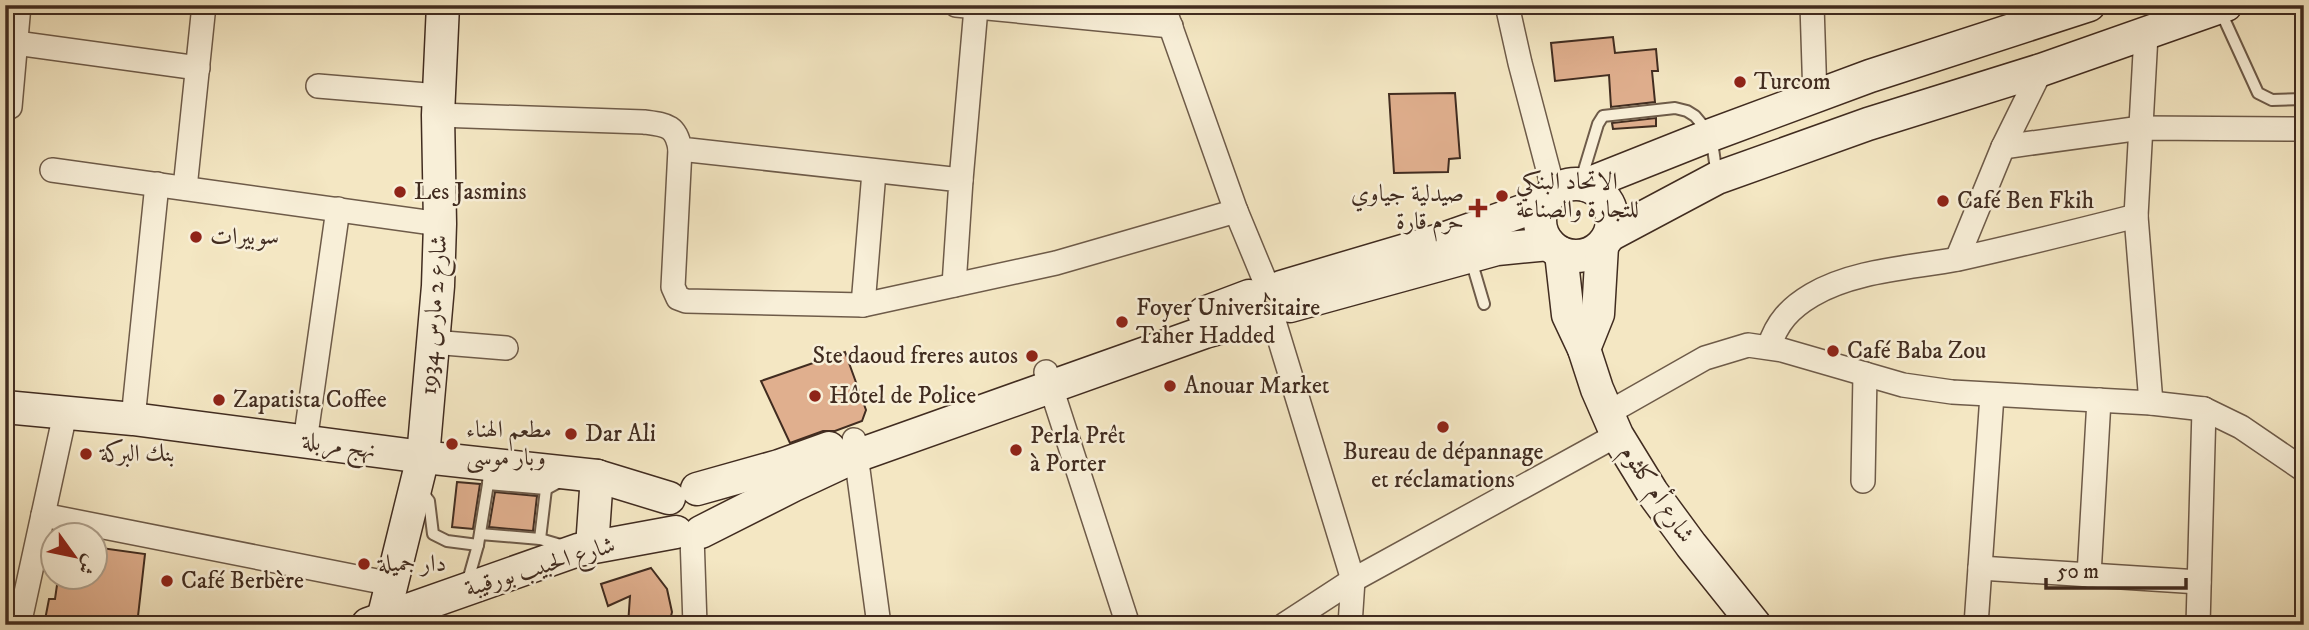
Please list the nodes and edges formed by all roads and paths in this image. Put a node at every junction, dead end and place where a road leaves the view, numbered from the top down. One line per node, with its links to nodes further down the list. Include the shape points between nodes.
1 (19, 5): 11 (street)
2 (204, 5): 12 (street)
3 (443, 5): 17 (main road, شارع 2 مارس 1934)
4 (1507, 5): 30 (street, via 1520,63)
5 (1812, 5): 15 (street)
6 (966, 6): 9 (street); 27 (street)
7 (2077, 7): 15 (main road)
8 (2222, 7): 10 (main road); 16 (lane, via 2258,93 2272,100)
9 (1167, 15): 32 (street)
10 (2146, 35): 13 (main road); 19 (street)
11 (16, 43): 12 (street); 18 (street)
12 (198, 68): 29 (street)
13 (2041, 70): 22 (street); 26 (main road)
14 (318, 86): 17 (street)
15 (1815, 98): 21 (main road)
16 (2304, 99)
17 (438, 105): 23 (street, via 662,125 674,131); 34 (main road, شارع 2 مارس 1934)
18 (10, 107)
19 (2141, 128): 20 (street); 22 (street); 33 (street)
20 (2304, 129)
21 (1711, 135): 26 (lane); 30 (main road); 30 (lane, via 1695,116 1675,108 1607,114 1600,119)
22 (2003, 147): 38 (street)
23 (680, 149): 25 (street); 42 (street, via 673,287 678,298 686,302)
24 (52, 170): 28 (street)
25 (874, 172): 27 (street); 42 (street)
26 (1717, 178): 35 (main road)
27 (961, 180): 39 (street)
28 (157, 184): 29 (street); 55 (street)
29 (185, 188): 31 (street)
30 (1566, 191): 35 (main road, via 1597,191 1606,199 1613,223); 36 (main road); 37 (main road, via 1541,214 1544,237)
31 (338, 209): 34 (street); 57 (street)
32 (1236, 211): 39 (street, via 1056,263); 40 (street)
33 (2136, 216): 38 (street); 51 (street)
34 (440, 224): 43 (main road, شارع 2 مارس 1934)
35 (1606, 241): 37 (main road, via 1589,254 1575,257); 46 (main road, via 1598,314)
36 (1467, 244): 37 (main road, via 1497,249); 40 (main road); 41 (lane)
37 (1555, 248): 46 (main road, شارع أم كلثوم, via 1568,315)
38 (1957, 259): 44 (street, via 1884,270 1813,294 1783,316)
39 (954, 285): 42 (street)
40 (1269, 301): 48 (main road, via 1205,332); 73 (street)
41 (1484, 304)
42 (863, 305)
43 (432, 342): 45 (street); 59 (main road, شارع 2 مارس 1934)
44 (1769, 347): 47 (street); 56 (street, via 1748,345 1706,358)
45 (506, 348)
46 (1584, 349): 56 (main road, شارع أم كلثوم)
47 (1865, 374): 49 (street, via 1903,385); 63 (street)
48 (1049, 379): 58 (main road); 81 (street)
49 (1992, 395): 50 (street); 71 (street)
50 (2099, 400): 51 (street); 72 (street)
51 (2151, 402): 53 (street)
52 (5, 407): 54 (main road, نهج مربلة)
53 (2204, 409): 60 (street, via 2241,427); 74 (street)
54 (65, 414): 55 (main road, نهج مربلة); 66 (street)
55 (133, 419): 57 (main road, نهج مربلة)
56 (1612, 424): 73 (street); 84 (main road, شارع أم كلثوم, via 1652,492)
57 (305, 442): 59 (main road, نهج مربلة)
58 (855, 448): 65 (main road); 67 (main road, شارع الحبيب بورقيبة); 80 (street)
59 (419, 470): 61 (main road, نهج مربلة); 68 (lane, via 433,534 447,541); 75 (main road, شارع 2 مارس 1934)
60 (2304, 470)
61 (489, 474): 62 (main road, نهج مربلة); 64 (lane); 68 (lane)
62 (586, 475): 64 (lane); 65 (main road, نهج مربلة); 70 (main road)
63 (1863, 481)
64 (546, 489): 69 (lane)
65 (683, 494): 67 (main road, via 666,508 666,519); 67 (main road, via 710,500 713,509 708,526)
66 (43, 515): 75 (street); 78 (street)
67 (690, 533): 70 (main road, شارع الحبيب بورقيبة); 79 (street)
68 (479, 539): 69 (lane); 76 (lane)
69 (540, 539): 70 (lane)
70 (585, 549): 76 (main road, شارع الحبيب بورقيبة)
71 (1980, 568): 72 (street); 85 (street)
72 (2089, 575): 74 (street)
73 (1353, 580): 82 (street); 83 (street)
74 (2199, 582): 86 (street)
75 (392, 584): 77 (main road, شارع 2 مارس 1934)
76 (466, 590): 77 (main road, شارع الحبيب بورقيبة)
77 (375, 622)
78 (19, 625)
79 (695, 625)
80 (879, 625)
81 (1128, 625)
82 (1284, 625)
83 (1350, 625)
84 (1755, 625)
85 (1976, 625)
86 (2198, 625)

